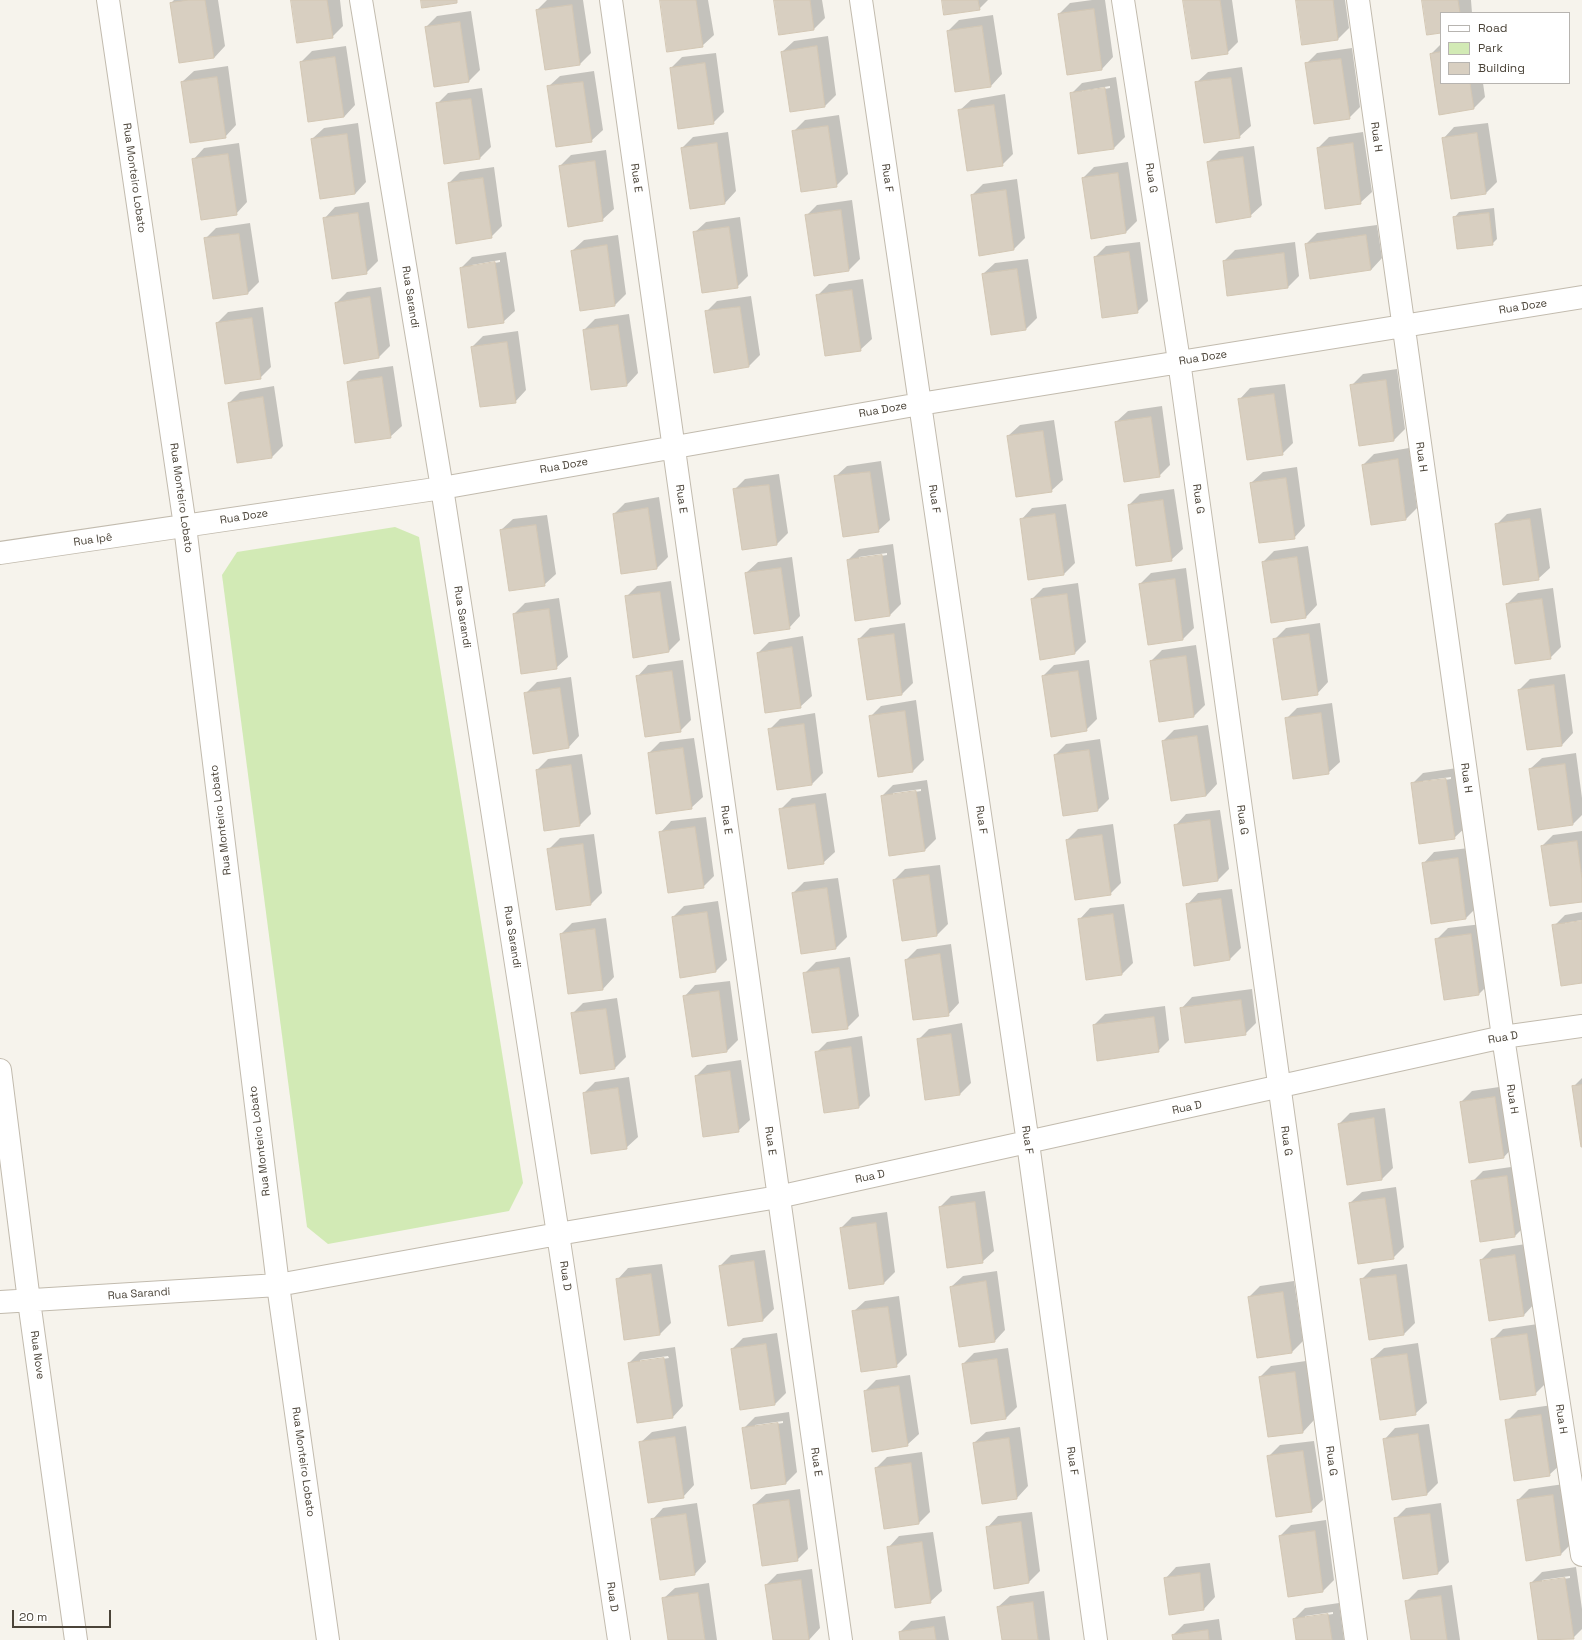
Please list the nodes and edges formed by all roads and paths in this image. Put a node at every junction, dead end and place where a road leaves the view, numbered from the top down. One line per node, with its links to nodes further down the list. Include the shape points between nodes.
1 (108, 0): 13 (street, Rua Monteiro Lobato)
2 (360, 0): 12 (street, Rua Sarandi)
3 (610, 0): 11 (street, Rua E)
4 (861, 0): 10 (street, Rua F)
5 (1123, 0): 9 (street, Rua G)
6 (1358, 0): 8 (street, Rua H)
7 (1582, 297): 8 (street, Rua Doze)
8 (1402, 326): 9 (street, Rua Doze); 16 (street, Rua H)
9 (1179, 361): 10 (street, Rua Doze); 18 (street, Rua G)
10 (920, 404): 11 (street, Rua Doze); 19 (street, Rua F)
11 (673, 447): 12 (street, Rua Doze); 20 (street, Rua E)
12 (442, 488): 13 (street, Rua Doze); 21 (street, Rua Sarandi)
13 (185, 526): 14 (street, Rua Ipê); 22 (street, Rua Monteiro Lobato)
14 (0, 553)
15 (1582, 1026): 16 (street, Rua D)
16 (1503, 1038): 18 (street, Rua D); 25 (street, Rua H)
17 (0, 1070): 23 (street, Rua Nove)
18 (1278, 1088): 19 (street, Rua D); 31 (street, Rua G)
19 (1028, 1143): 20 (street, Rua D); 30 (street, Rua F)
20 (778, 1197): 21 (street, Rua D); 29 (street, Rua E)
21 (558, 1234): 22 (street, Rua Sarandi); 28 (street, Rua D)
22 (278, 1285): 23 (street, Rua Sarandi); 27 (street, Rua Monteiro Lobato)
23 (29, 1301): 24 (street, Rua Sarandi); 26 (street, Rua Nove)
24 (0, 1302)
25 (1582, 1556)
26 (76, 1640)
27 (328, 1640)
28 (619, 1640)
29 (841, 1640)
30 (1096, 1640)
31 (1356, 1640)

